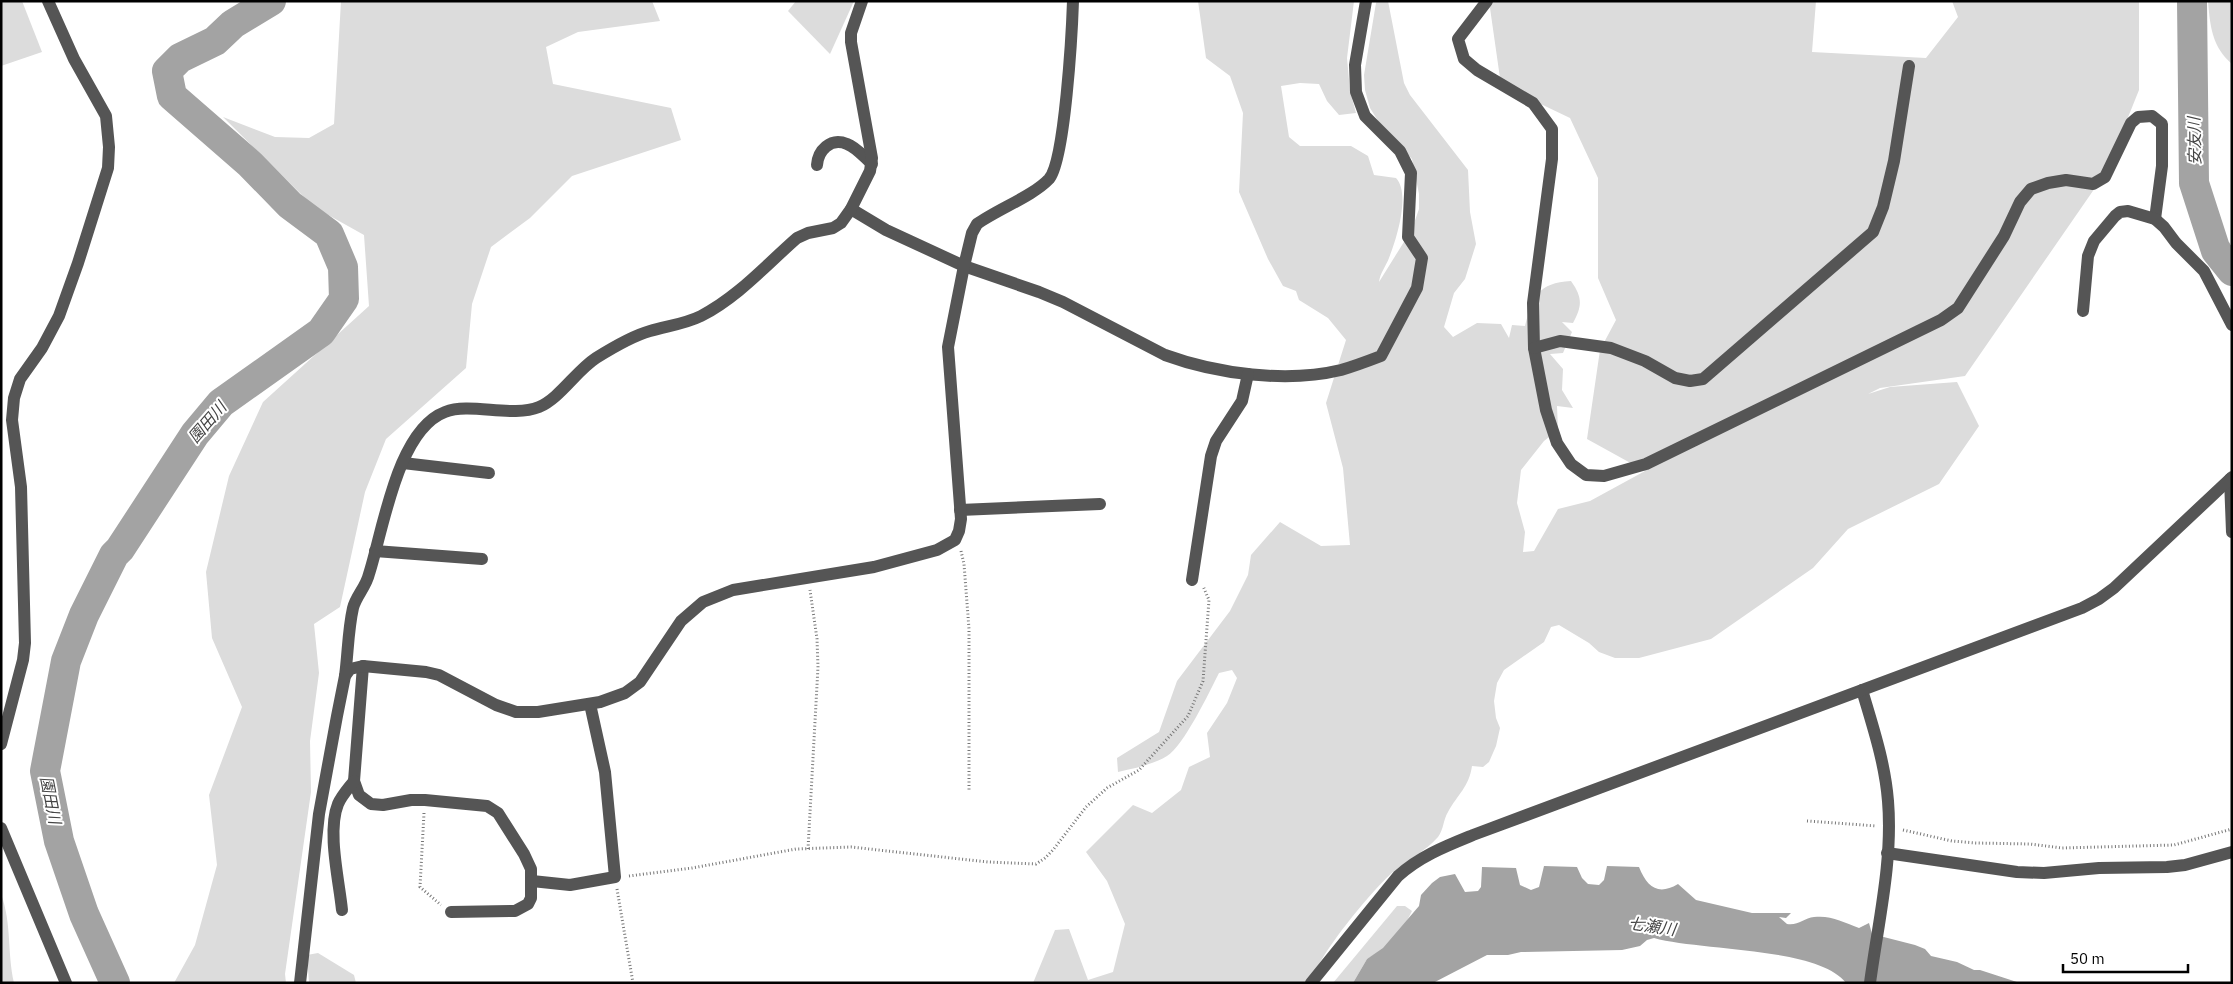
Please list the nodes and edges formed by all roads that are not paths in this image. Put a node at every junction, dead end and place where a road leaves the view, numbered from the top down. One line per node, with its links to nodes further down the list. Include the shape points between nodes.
1 (48, 1): 29 (street, via 74,59 106,116 108,168 62,307 42,348 20,380 14,398 12,420 20,469 26,618 23,660)
2 (862, 1): 7 (street, via 850,42)
3 (1073, 1): 11 (street, via 1071,56 1053,174 1040,186 978,224 972,233)
4 (1366, 1): 15 (street, via 1355,65 1356,92 1365,116 1400,151 1411,174 1408,237 1422,258 1417,288 1382,356 1342,370 1318,374)
5 (1487, 1): 14 (street, via 1458,39 1464,59 1476,70 1533,103 1552,129 1552,159 1532,303)
6 (1909, 66): 14 (street, via 1894,161 1873,232 1703,379 1674,378 1645,361 1611,348 1560,341)
7 (872, 164): 8 (street, via 843,143 828,145 821,150); 9 (street)
8 (817, 166)
9 (851, 210): 11 (street); 16 (street, via 837,226 797,238 742,288 701,316 648,332 591,361 540,406 521,410 444,412 423,429)
10 (2155, 220): 12 (street, via 2120,212 2094,241 2088,256); 13 (street, via 2204,271); 14 (street, via 2162,166 2162,124 2152,116 2138,117 2131,123 2105,177 2094,184 2066,180 2031,189 2020,202 2004,236 1958,308 1941,320 1646,464 1604,476 1586,476 1571,464 1557,443 1546,410)
11 (964, 266): 15 (street, via 1063,302 1174,358); 20 (street, via 948,347)
12 (2083, 311)
13 (2232, 325)
14 (1534, 348)
15 (1248, 374): 24 (street, via 1242,401 1216,441 1211,456)
16 (402, 463): 17 (street); 22 (street)
17 (489, 473)
18 (2231, 478): 21 (street); 27 (street, via 2099,599)
19 (1100, 504): 20 (street)
20 (960, 510): 28 (street, via 955,540 937,550 890,563 733,590 703,602 681,621 640,682 616,697)
21 (2232, 532)
22 (375, 551): 23 (street); 26 (street, via 368,578 353,610)
23 (482, 559)
24 (1192, 580)
25 (363, 666): 26 (street, via 350,669); 28 (street, via 426,672 516,712); 30 (street)
26 (345, 676): 38 (street, via 319,814)
27 (1862, 690): 33 (street, via 1884,769 1889,816); 39 (street, via 1424,856 1398,876)
28 (590, 704): 34 (street, via 605,772 615,878 570,885)
29 (1, 744)
30 (354, 781): 34 (street, via 359,795 371,804 425,800 482,805 495,810 524,854); 35 (street, via 338,805 334,821)
31 (1, 828): 37 (street)
32 (2232, 852): 33 (street, via 2167,867 2044,873)
33 (1887, 859): 40 (street)
34 (532, 881): 36 (street, via 532,898 520,909)
35 (342, 910)
36 (451, 912)
37 (66, 983)
38 (300, 983)
39 (1311, 983)
40 (1870, 983)

